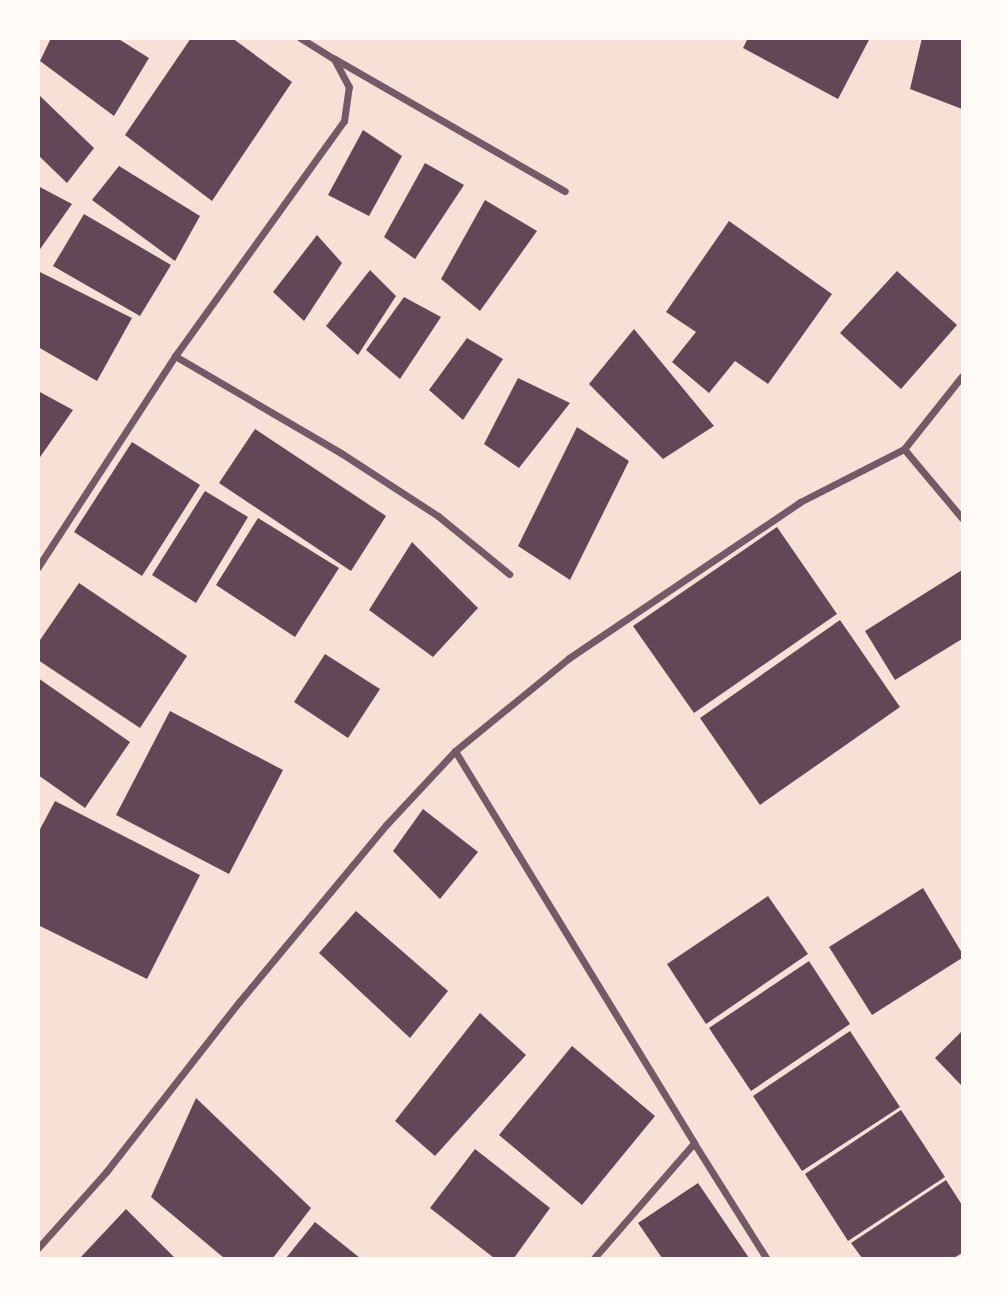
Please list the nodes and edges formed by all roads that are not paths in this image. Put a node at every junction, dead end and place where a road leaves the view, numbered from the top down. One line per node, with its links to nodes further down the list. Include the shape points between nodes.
1 (300, 38): 2 (street)
2 (334, 58): 3 (street); 4 (street, via 349,87 344,121)
3 (565, 191)
4 (174, 356): 8 (street); 9 (street, via 341,453 438,516)
5 (962, 376): 6 (street)
6 (904, 449): 7 (street); 10 (street, via 800,502 569,659)
7 (962, 518)
8 (38, 567)
9 (509, 574)
10 (454, 751): 11 (street); 12 (street, via 386,825 106,1172)
11 (694, 1143): 13 (street); 14 (street)
12 (38, 1248)
13 (594, 1258)
14 (766, 1258)

